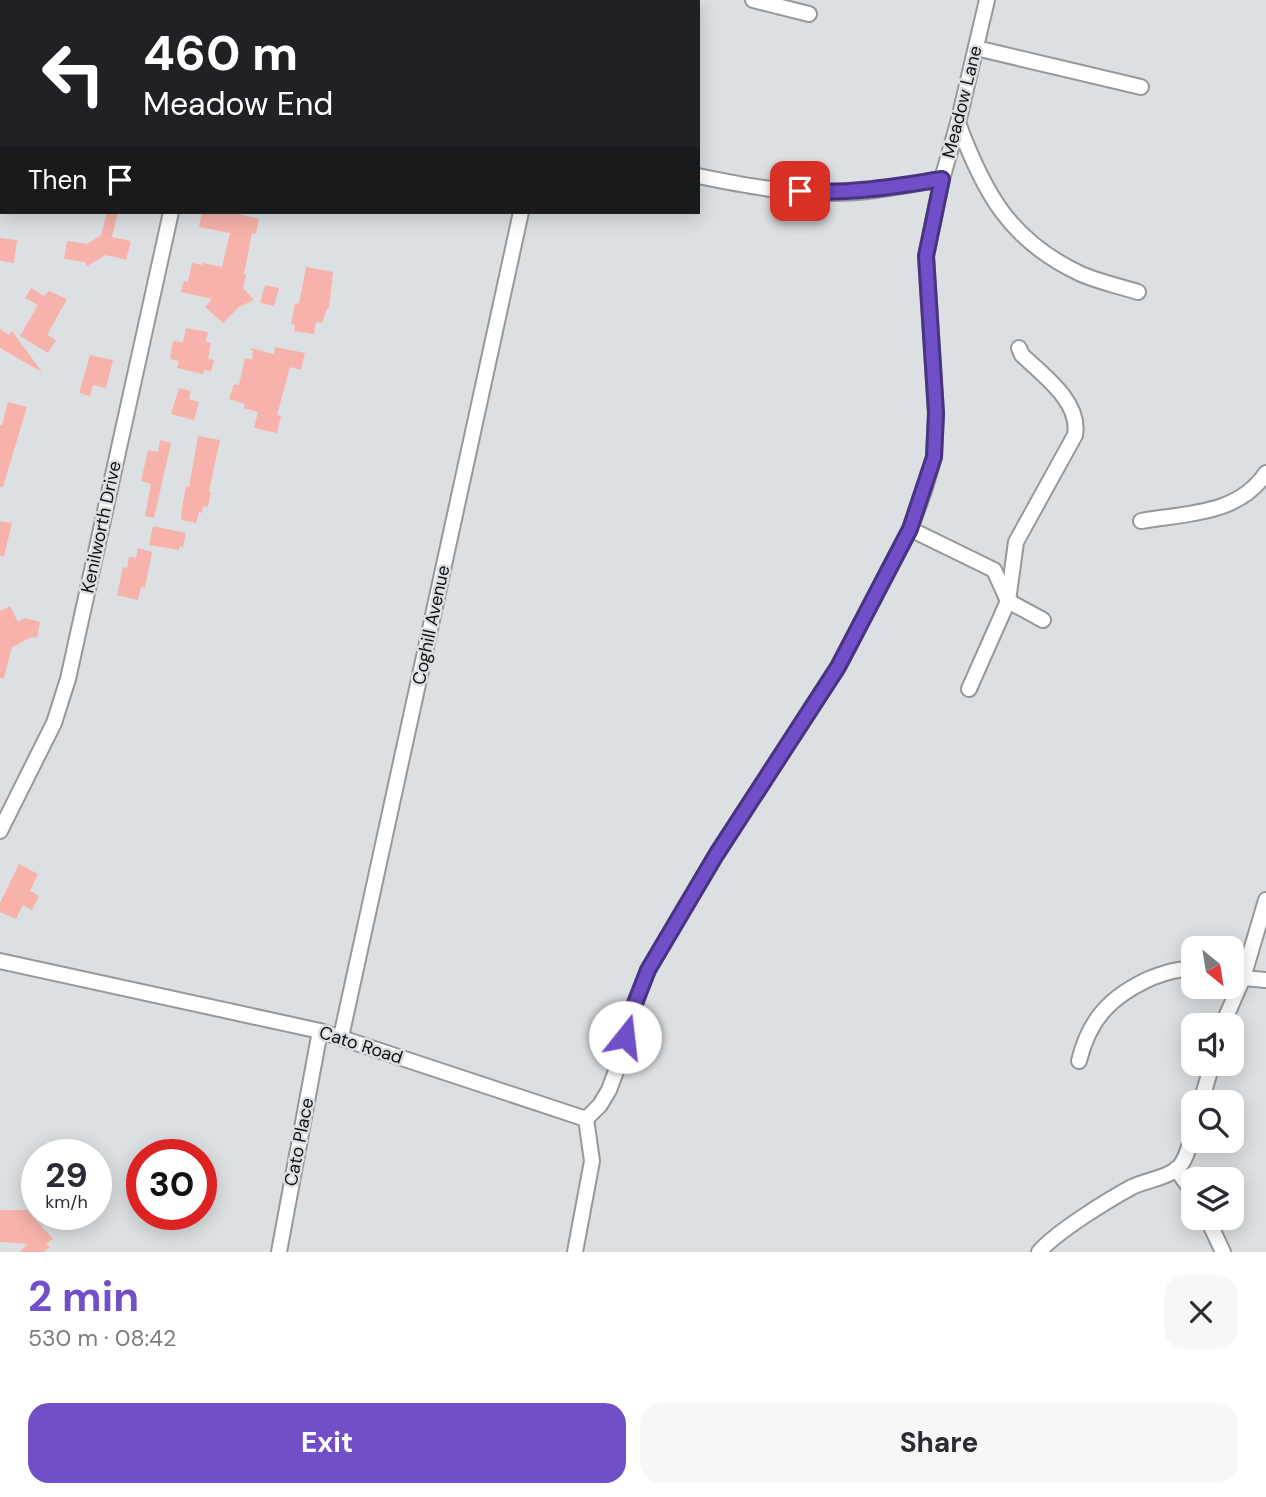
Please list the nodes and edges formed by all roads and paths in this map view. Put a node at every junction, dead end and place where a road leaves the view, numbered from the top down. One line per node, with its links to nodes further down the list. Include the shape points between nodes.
1 (753, 0): 3 (street)
2 (987, 0): 4 (street, Meadow Lane)
3 (809, 14)
4 (976, 48): 5 (street); 6 (street, Meadow Lane)
5 (1141, 87)
6 (958, 123): 8 (street, Meadow Lane); 11 (street, via 983,183 1025,238 1083,275)
7 (700, 176): 8 (street, via 833,194)
8 (942, 179): 15 (street, Meadow Lane, via 926,256 936,413 934,457)
9 (171, 214): 19 (street, Kenilworth Drive, via 65,690 54,723)
10 (522, 214): 27 (street, Coghill Avenue)
11 (1138, 292)
12 (1019, 348): 16 (street, via 1060,393 1077,423 1075,435 1016,542)
13 (1262, 478): 14 (street, via 1247,496 1229,505)
14 (1141, 521)
15 (910, 529): 16 (street, via 994,570); 29 (street, Meadow Lane, via 838,667 648,970 609,1090)
16 (1009, 601): 17 (street); 18 (street)
17 (1043, 620)
18 (969, 689)
19 (0, 831)
20 (1266, 900): 21 (street)
21 (1244, 960)
22 (0, 961): 26 (street, Cato Road)
23 (1181, 969): 28 (street, via 1137,984 1115,998 1084,1038)
24 (1244, 977): 25 (street)
25 (1266, 980)
26 (320, 1031): 27 (street, Cato Road); 34 (street, Cato Place)
27 (341, 1037): 29 (street, Cato Road)
28 (1079, 1061)
29 (586, 1119): 35 (street, via 592,1161)
30 (1185, 1153): 31 (street)
31 (1176, 1170): 32 (street); 36 (street, via 1134,1186)
32 (1181, 1177)
33 (1213, 1230): 37 (street)
34 (279, 1252)
35 (575, 1252)
36 (1038, 1252)
37 (1223, 1252)

